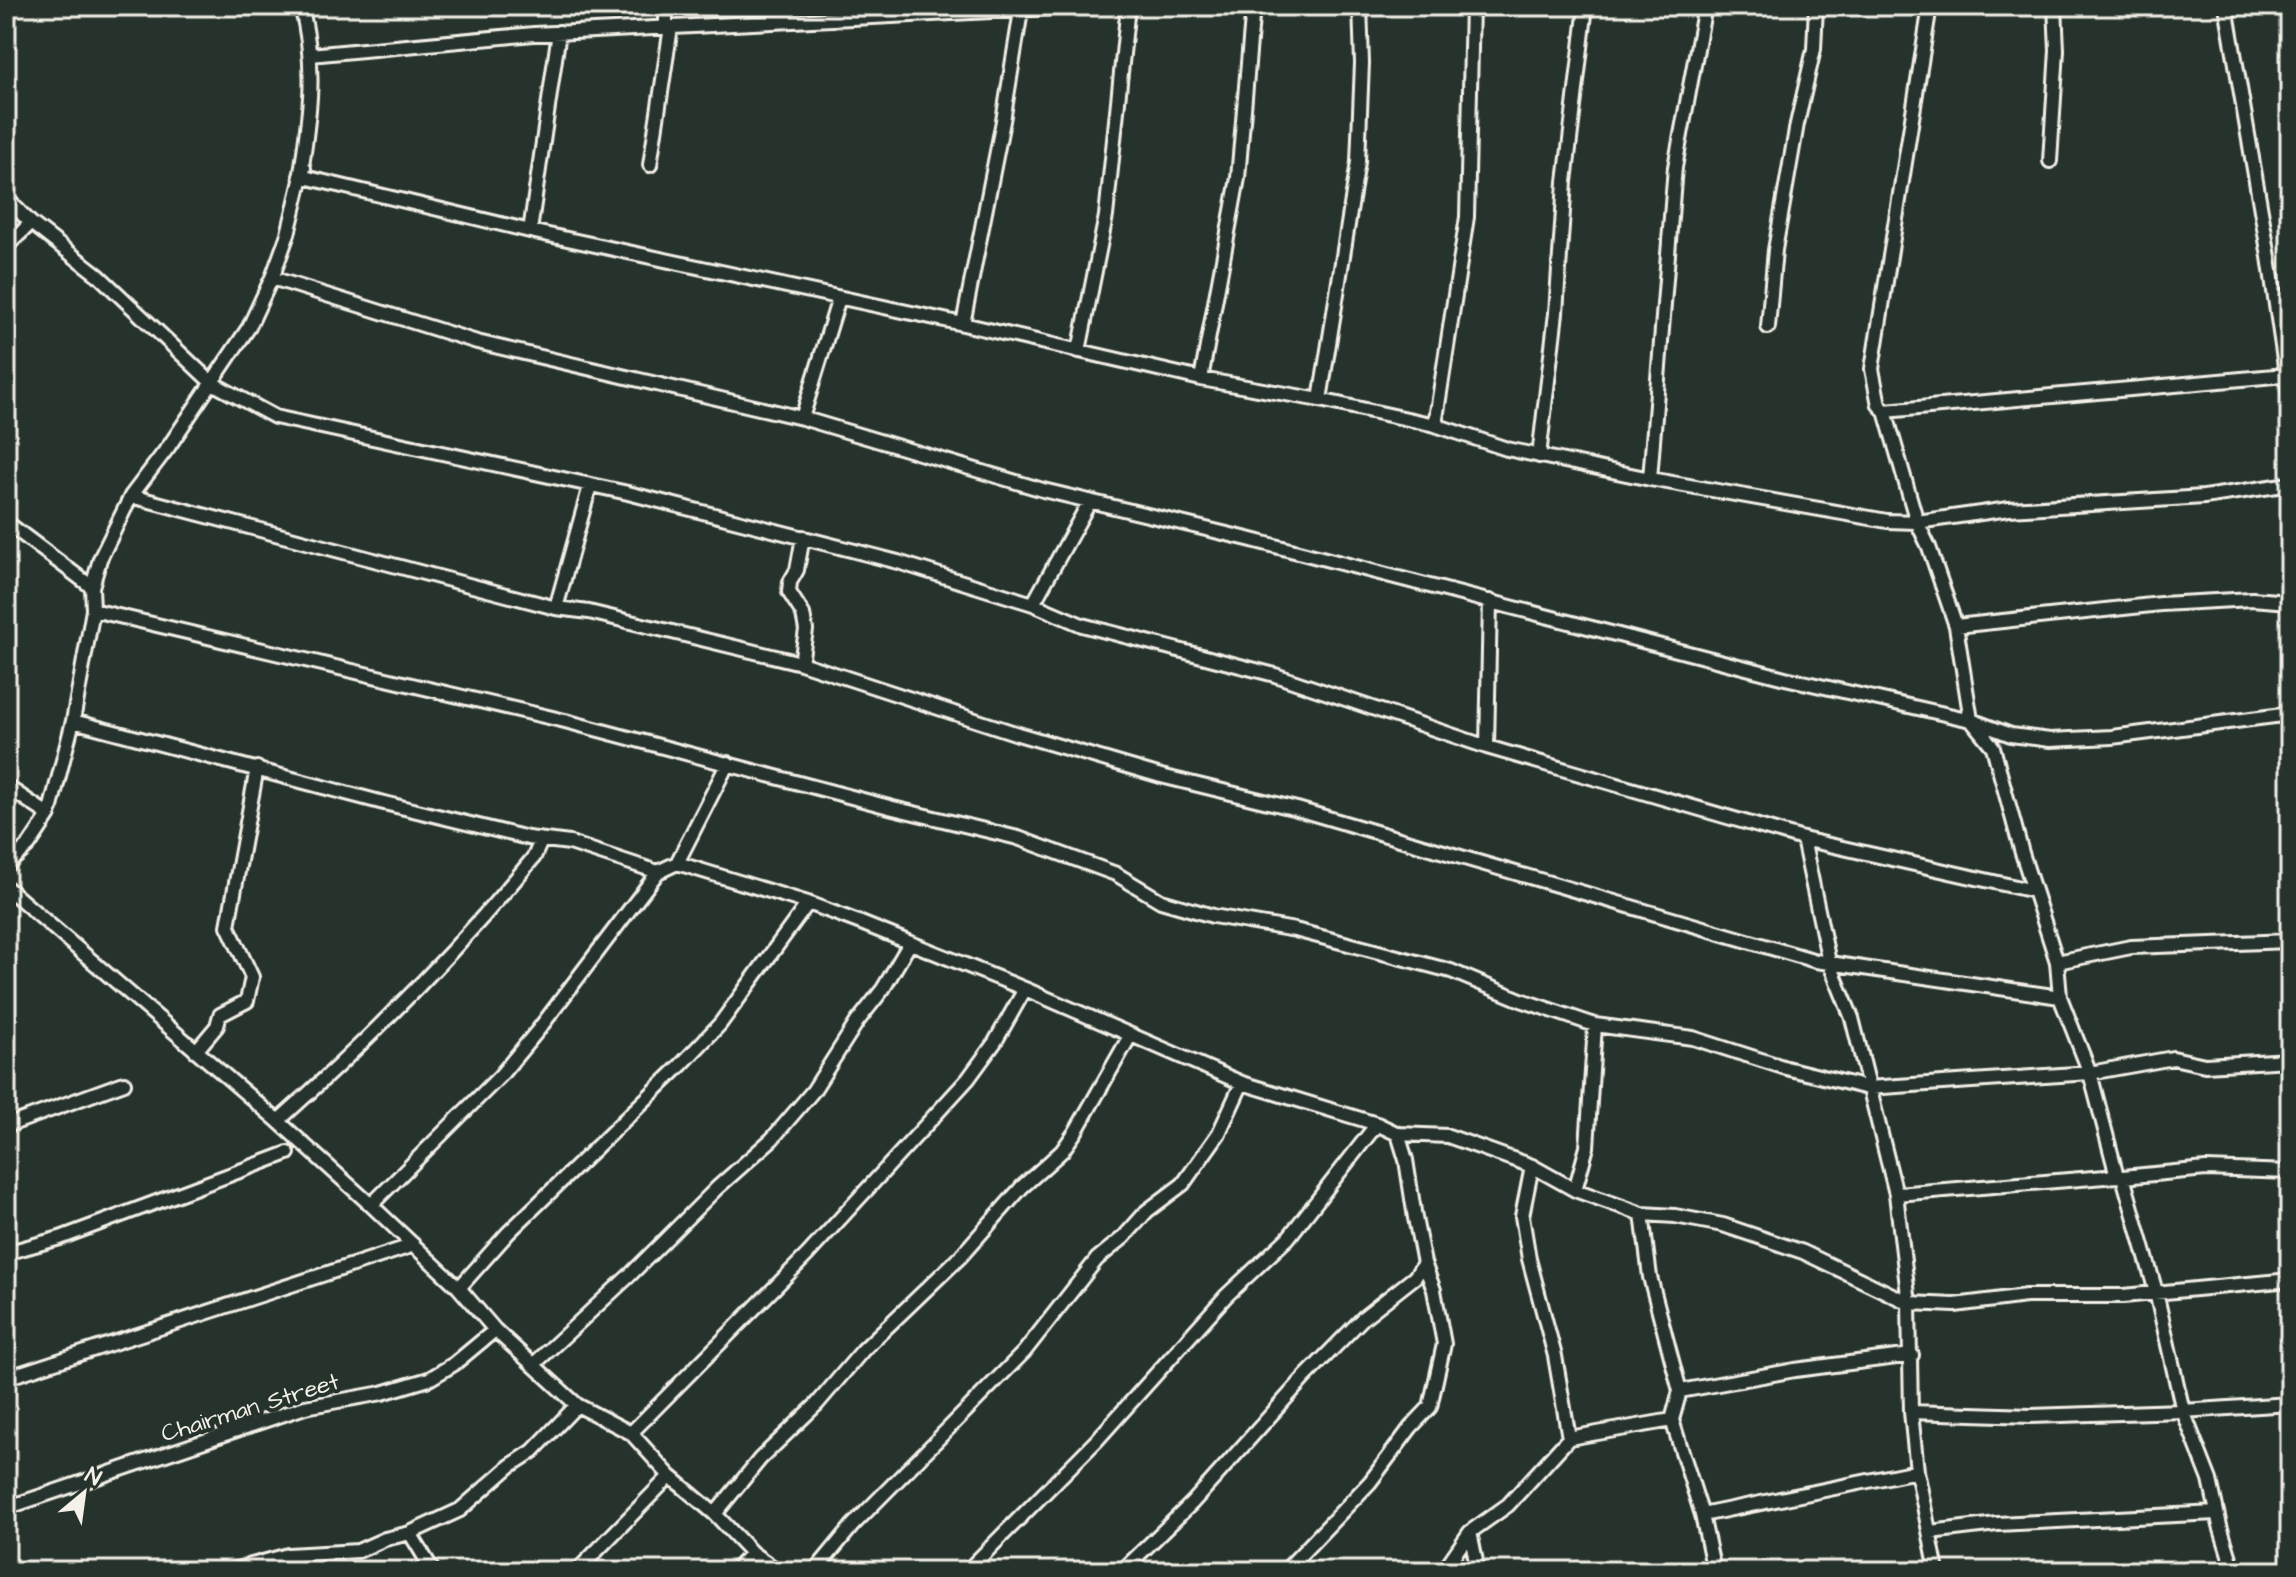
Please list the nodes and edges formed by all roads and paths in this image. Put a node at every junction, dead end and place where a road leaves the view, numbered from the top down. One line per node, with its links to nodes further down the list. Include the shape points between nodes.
1 (301, 6): 17 (street)
2 (666, 6): 15 (street)
3 (1089, 6): 14 (street)
4 (1128, 6): 29 (street, via 1106,216)
5 (1253, 6): 31 (street, via 1238,178)
6 (1360, 6): 33 (street, via 1358,162)
7 (1472, 6): 37 (street, via 1467,217)
8 (1586, 6): 38 (street)
9 (1705, 6): 39 (street, via 1675,167)
10 (1816, 6): 28 (street, via 1814,49 1775,250)
11 (1930, 6): 35 (street, via 1872,369)
12 (2055, 6): 18 (street)
13 (2226, 6): 30 (street)
14 (1021, 11): 15 (street); 27 (street)
15 (669, 27): 16 (street); 19 (street)
16 (559, 32): 17 (street); 23 (street)
17 (310, 55): 20 (street, via 311,109)
18 (2050, 161)
19 (650, 165)
20 (302, 172): 23 (street); 25 (street, via 290,234)
21 (6, 198): 22 (street)
22 (31, 223): 24 (street); 32 (street, via 98,275)
23 (530, 231): 26 (street)
24 (6, 247)
25 (272, 278): 32 (street, via 249,327); 36 (street, via 477,342)
26 (839, 298): 27 (street); 36 (street)
27 (963, 324): 29 (street)
28 (1768, 327)
29 (1079, 351): 31 (street)
30 (2286, 375): 34 (street); 35 (street)
31 (1201, 379): 33 (street)
32 (212, 383): 41 (street, via 275,417); 42 (street)
33 (1320, 400): 37 (street)
34 (2290, 401)
35 (1885, 411): 45 (street)
36 (802, 418): 43 (street)
37 (1435, 425): 38 (street)
38 (1539, 456): 39 (street)
39 (1650, 479): 45 (street)
40 (2290, 484): 45 (street, via 2204,497 2009,509)
41 (590, 486): 46 (street); 51 (street)
42 (131, 496): 47 (street); 51 (street)
43 (1090, 501): 48 (street); 50 (street)
44 (6, 522): 47 (street)
45 (1917, 522): 53 (street)
46 (803, 537): 50 (street); 54 (street, via 789,592 806,630)
47 (92, 587): 52 (street)
48 (1490, 601): 56 (street); 58 (street)
49 (2290, 602): 53 (street, via 2161,604)
50 (1033, 604): 58 (street, via 1082,625 1275,675)
51 (556, 608): 54 (street)
52 (93, 610): 57 (street); 59 (street)
53 (1956, 626): 56 (street)
54 (801, 663): 73 (street, via 1161,776 1297,809)
55 (2290, 714): 56 (street, via 2050,740 2011,735)
56 (1971, 720): 69 (street, via 1993,747)
57 (73, 721): 60 (street); 62 (street)
58 (1487, 747): 63 (street)
59 (728, 763): 65 (street); 77 (street, via 1018,838 1116,874 1161,901 1451,971)
60 (257, 768): 64 (street); 79 (street, via 228,926 252,977 249,992 247,1001 220,1015)
61 (6, 786): 62 (street)
62 (49, 815): 66 (street, via 29,845)
63 (1803, 839): 69 (street); 73 (street)
64 (541, 841): 67 (street, via 570,843); 85 (street, via 534,857 440,966)
65 (677, 863): 67 (street); 70 (street)
66 (6, 866)
67 (658, 872): 95 (street, via 500,1076)
68 (6, 887): 79 (street)
69 (2034, 891): 74 (street)
70 (808, 903): 72 (street); 101 (street, via 720,1024)
71 (2290, 941): 74 (street, via 2131,947)
72 (910, 943): 75 (street); 106 (street, via 813,1091 772,1139)
73 (1829, 962): 76 (street); 84 (street, via 1852,1018)
74 (2057, 962): 76 (street)
75 (1025, 989): 78 (street); 114 (street, via 968,1079 807,1255)
76 (2060, 997): 81 (street)
77 (1595, 1025): 84 (street, via 1693,1038); 93 (street, via 1587,1147)
78 (1130, 1036): 83 (street); 120 (street, via 1062,1151 863,1350)
79 (196, 1051): 85 (street)
80 (2290, 1060): 81 (street, via 2205,1065 2173,1058)
81 (2090, 1073): 84 (street); 92 (street)
82 (124, 1083): 87 (street)
83 (1242, 1083): 86 (street); 133 (street, via 1219,1133 1183,1184 1097,1259 1024,1352 853,1525)
84 (1868, 1088): 94 (street)
85 (278, 1121): 95 (street)
86 (1377, 1124): 88 (street); 134 (street, via 1288,1238 1226,1296 1096,1441)
87 (6, 1126)
88 (1398, 1134): 90 (street, via 1448,1136); 99 (street)
89 (288, 1153): 98 (street)
90 (1532, 1166): 93 (street); 115 (street, via 1522,1216)
91 (2290, 1172): 92 (street, via 2206,1169)
92 (2120, 1177): 94 (street); 102 (street)
93 (1575, 1190): 96 (street)
94 (1896, 1194): 103 (street)
95 (371, 1205): 97 (street)
96 (1642, 1214): 103 (street, via 1746,1232 1803,1252); 108 (street, via 1650,1277)
97 (414, 1245): 101 (street); 107 (street)
98 (6, 1253)
99 (1424, 1263): 135 (street, via 1304,1378 1192,1503); 136 (street, via 1444,1344 1430,1407 1370,1482)
100 (2290, 1280): 102 (street)
101 (459, 1288): 104 (street)
102 (2156, 1292): 103 (street, via 2026,1296 1955,1305); 111 (street)
103 (1909, 1303): 105 (street)
104 (495, 1330): 106 (street); 118 (street, Chairman Street, via 429,1379 305,1407)
105 (1912, 1355): 108 (street); 112 (street)
106 (533, 1365): 110 (street)
107 (6, 1378)
108 (1680, 1391): 113 (street)
109 (2290, 1404): 111 (street)
110 (577, 1405): 114 (street); 124 (street, via 533,1451 460,1510)
111 (2183, 1411): 112 (street, via 2031,1416); 119 (street, via 2210,1480)
112 (1911, 1412): 116 (street)
113 (1672, 1420): 115 (street); 121 (street)
114 (631, 1433): 117 (street)
115 (1569, 1438): 122 (street, via 1508,1505)
116 (1917, 1471): 121 (street); 123 (street)
117 (670, 1476): 120 (street); 130 (street)
118 (6, 1508)
119 (2216, 1513): 123 (street); 141 (street)
120 (715, 1514): 125 (street)
121 (1702, 1515): 139 (street)
122 (1470, 1532): 137 (street); 138 (street)
123 (1930, 1532): 140 (street)
124 (410, 1533): 126 (street, via 358,1551); 129 (street)
125 (752, 1553): 131 (street); 132 (street)
126 (288, 1555): 127 (street); 128 (street)
127 (230, 1571)
128 (301, 1571)
129 (433, 1571)
130 (577, 1571)
131 (735, 1571)
132 (778, 1571)
133 (815, 1571)
134 (967, 1571)
135 (1122, 1571)
136 (1285, 1571)
137 (1443, 1571)
138 (1478, 1571)
139 (1714, 1571)
140 (1937, 1571)
141 (2234, 1571)

